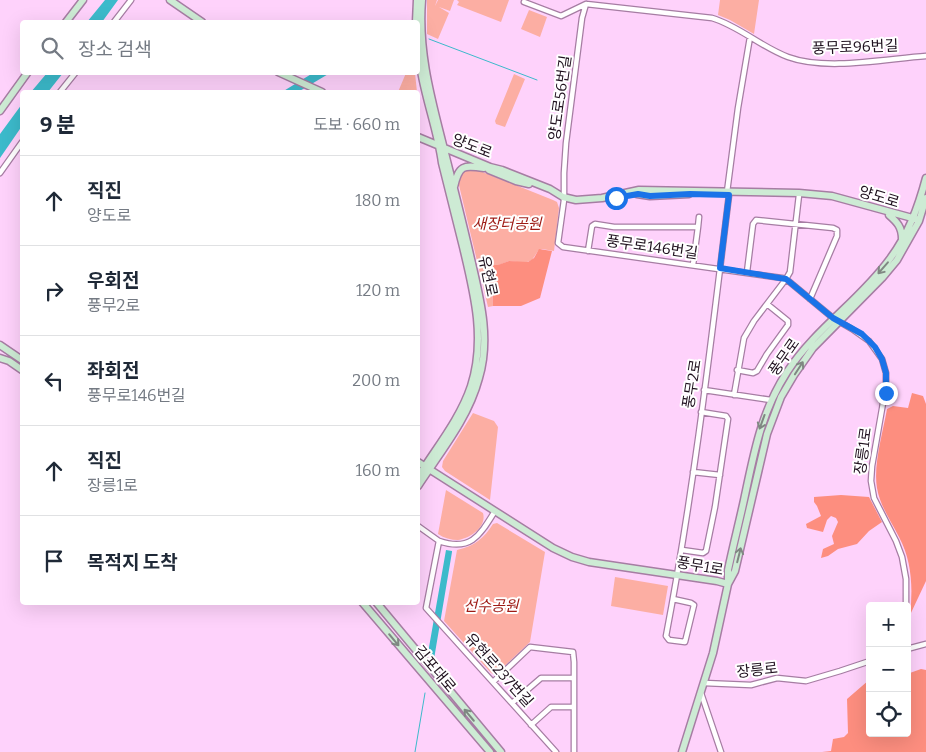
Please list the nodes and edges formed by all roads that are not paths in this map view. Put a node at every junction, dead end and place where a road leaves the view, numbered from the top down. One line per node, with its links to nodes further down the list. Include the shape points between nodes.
1 (83, 0): 9 (street)
2 (131, 0): 10 (street)
3 (166, 0): 11 (street)
4 (170, 0): 12 (street)
5 (417, 0): 13 (street)
6 (422, 0): 27 (street, 유현로, via 426,74)
7 (524, 2): 8 (street, via 561,16)
8 (586, 2): 14 (street, 풍무로96번길, via 705,16 725,22); 34 (street, 양도로56번길, via 566,142)
9 (68, 20)
10 (116, 20)
11 (195, 20)
12 (199, 20)
13 (416, 20)
14 (750, 37): 15 (street, 풍무로96번길, via 785,56 814,63); 32 (street, 풍무2로)
15 (926, 56)
16 (420, 66): 27 (street, 유현로)
17 (26, 75): 24 (street)
18 (74, 75): 22 (street)
19 (281, 75): 21 (street)
20 (283, 75): 21 (street)
21 (294, 81): 23 (street)
22 (62, 90)
23 (312, 90)
24 (0, 111)
25 (420, 140): 27 (street, 양도로)
26 (20, 145): 29 (street)
27 (442, 150): 28 (street, 양도로); 31 (street, 유현로); 34 (street, 양도로, via 502,170); 59 (street, 유현로, via 442,163 477,308 478,346 474,374 465,400)
28 (484, 168): 31 (street, via 470,166 461,169); 34 (street, 양도로)
29 (0, 173)
30 (926, 178): 38 (street, 풍무로)
31 (454, 188): 59 (street, 유현로, via 482,306 484,351 480,376 470,404 452,436)
32 (728, 194): 33 (street, 양도로); 34 (street, 양도로, via 638,194 588,203); 38 (street, 양도로, via 825,194); 44 (street, 풍무2로)
33 (799, 195): 36 (street, 양도로, via 832,198); 39 (street)
34 (563, 198): 42 (street, 풍무로146번길, via 558,244)
35 (926, 198): 38 (street, 풍무로)
36 (889, 215): 38 (street, 양도로); 41 (street, via 901,228)
37 (699, 217): 40 (street)
38 (918, 221): 41 (street, 풍무로); 49 (street, 풍무로, via 890,270)
39 (796, 223): 45 (street, via 754,221); 46 (street); 47 (street, via 829,227 838,232)
40 (698, 227): 42 (street, via 595,224); 43 (street)
41 (902, 241): 49 (street, 풍무로, one-way to 49, via 881,270)
42 (588, 251): 43 (street, 풍무로146번길)
43 (693, 265): 44 (street, 풍무로146번길)
44 (720, 268): 45 (street, 풍무로146번길); 55 (street, 풍무2로)
45 (747, 272): 46 (street, 풍무로146번길)
46 (786, 279): 47 (street, 풍무로146번길); 48 (street)
47 (810, 299): 49 (street, 풍무로146번길)
48 (768, 304): 54 (street, via 744,338); 54 (street, via 788,321 788,325 757,371)
49 (836, 319): 57 (street, 풍무로, via 800,353); 67 (street, 풍무로, one-way to 49, via 735,571 772,418 804,360); 69 (street, 장릉1로, via 869,341 879,353 884,367 886,393 871,481 874,498 902,557)
50 (0, 345): 52 (street)
51 (0, 358): 53 (street)
52 (20, 359)
53 (20, 369)
54 (737, 370): 56 (street)
55 (704, 390): 56 (street); 58 (street, 풍무2로)
56 (734, 394): 57 (street)
57 (771, 400): 67 (street, 풍무로, one-way to 67, via 755,444 728,570)
58 (701, 412): 60 (street, 풍무2로); 61 (street, via 728,418)
59 (423, 467): 62 (street, 풍무1로)
60 (693, 472): 61 (street); 65 (street, 풍무2로)
61 (720, 475): 65 (street, via 706,552)
62 (494, 512): 64 (street, via 474,539 458,544); 66 (street, 풍무1로, via 547,547 578,562)
63 (420, 527): 64 (street)
64 (439, 541): 76 (street, 유현로237번길, via 426,608)
65 (682, 550): 66 (street, 풍무2로)
66 (677, 576): 67 (street, 풍무1로); 68 (street, 풍무2로)
67 (728, 584): 77 (street, 풍무로)
68 (673, 599): 68 (street, 풍무2로, via 666,638 686,642 694,605)
69 (906, 602)
70 (365, 605): 82 (street, 김포대로, one-way to 82)
71 (378, 605): 83 (street, 김포대로, one-way to 71)
72 (926, 644): 73 (street)
73 (911, 648)
74 (866, 661): 77 (street, 장릉로, via 806,681 777,678 751,685)
75 (574, 678): 76 (street, via 573,652 530,647); 79 (street, via 541,678); 80 (street)
76 (493, 682): 79 (street, 유현로237번길)
77 (704, 683): 78 (street, 풍무로)
78 (701, 693): 86 (street, 풍무로); 87 (street)
79 (512, 703): 81 (street, 유현로237번길)
80 (574, 706): 81 (street, via 551,707); 85 (street)
81 (532, 724): 84 (street, 유현로237번길)
82 (490, 752)
83 (501, 752)
84 (556, 752)
85 (574, 752)
86 (682, 752)
87 (721, 752)

